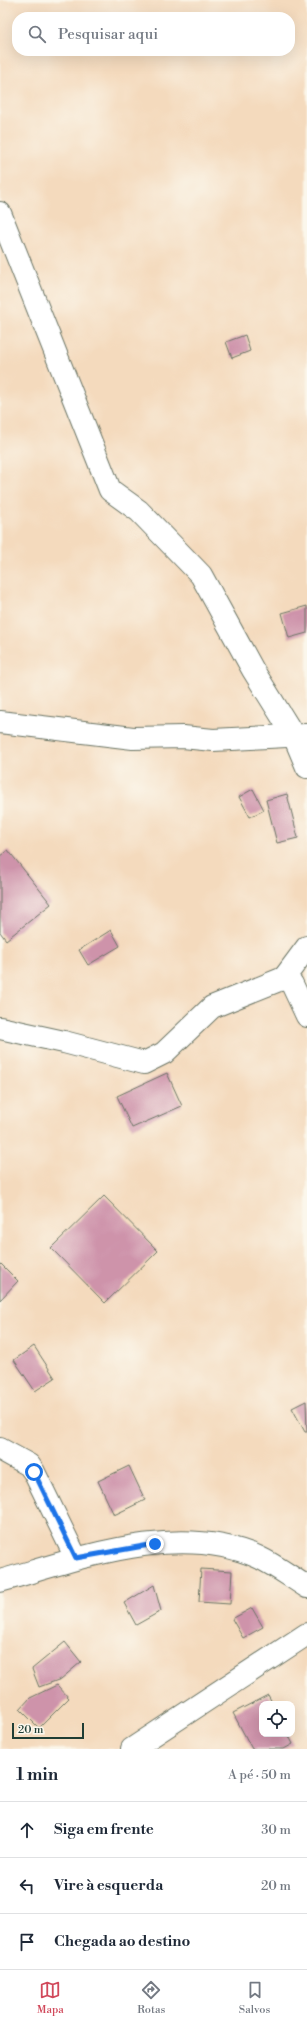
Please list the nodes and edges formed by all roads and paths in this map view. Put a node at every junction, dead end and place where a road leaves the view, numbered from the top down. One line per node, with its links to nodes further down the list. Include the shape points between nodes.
1 (0, 213): 3 (street, via 110,490 139,511 201,575 253,670)
2 (0, 722): 3 (street, via 133,738 183,737 213,740)
3 (300, 736): 4 (street)
4 (307, 767)
5 (307, 947): 6 (street)
6 (284, 978): 7 (street, via 292,984); 8 (street, via 212,1007 164,1053 144,1063)
7 (307, 1016)
8 (0, 1028)
9 (0, 1449): 10 (street, via 29,1465 34,1472)
10 (76, 1558): 11 (street); 12 (street, via 155,1544 200,1543 228,1547 258,1557)
11 (0, 1582)
12 (307, 1587)
13 (307, 1634): 14 (street)
14 (132, 1749)

